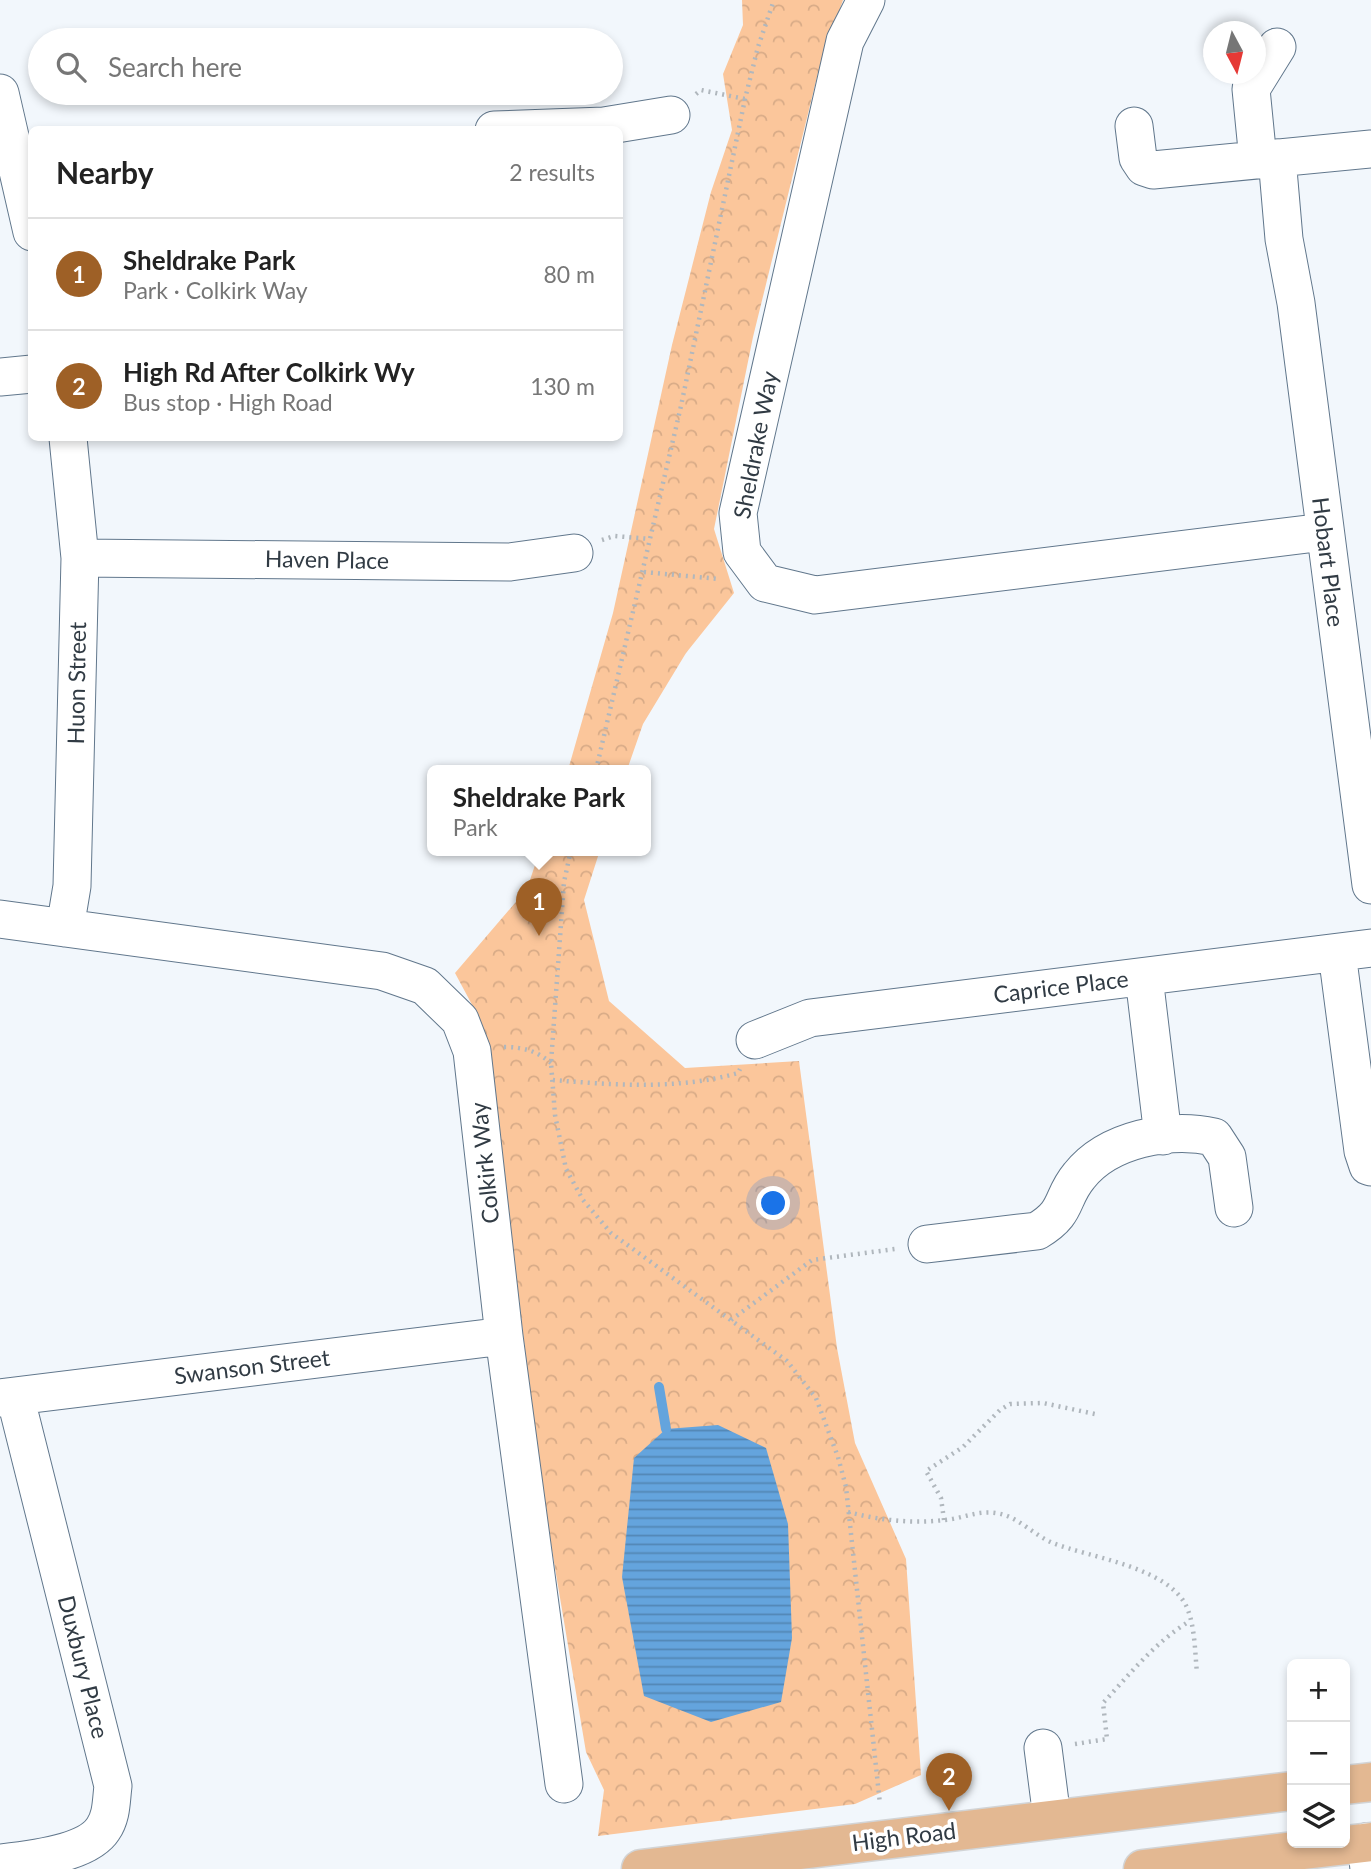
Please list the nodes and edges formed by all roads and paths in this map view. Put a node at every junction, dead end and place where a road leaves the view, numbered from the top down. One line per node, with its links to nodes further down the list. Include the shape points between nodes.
1 (774, 0): 5 (path)
2 (866, 0): 21 (street, Sheldrake Way, via 845,41 738,513 742,552)
3 (1277, 47): 10 (street, Hobart Place, via 1251,89)
4 (0, 93): 11 (street)
5 (745, 99): 6 (path, via 701,90); 17 (path)
6 (671, 115): 7 (street)
7 (604, 126)
8 (1133, 126): 10 (street, via 1138,159 1153,170)
9 (1371, 149): 10 (street)
10 (1268, 159): 16 (street, Hobart Place, via 1296,303)
11 (26, 178): 12 (street)
12 (28, 196)
13 (28, 374): 14 (street)
14 (0, 377)
15 (68, 441): 19 (street, Huon Street)
16 (1324, 531): 21 (street, via 815,595 765,583); 24 (street, Hobart Place)
17 (650, 539): 18 (path, via 614,536); 20 (path)
18 (574, 553): 19 (street, Haven Place, via 510,562)
19 (80, 558): 26 (street, Huon Street, via 72,886)
20 (644, 572): 21 (path, via 738,581); 22 (path)
21 (759, 576)
22 (597, 765)
23 (570, 856): 32 (path)
24 (1371, 885)
25 (0, 919): 26 (street, Colkirk Way)
26 (65, 928): 31 (street, Colkirk Way, via 382,971 425,986 460,1020)
27 (1354, 950): 28 (street, Caprice Place); 29 (street)
28 (1144, 977): 30 (street, Caprice Place, via 810,1018); 34 (street)
29 (1359, 1032): 35 (street, via 1363,1151)
30 (755, 1040): 33 (path, via 738,1073 716,1080 610,1084)
31 (472, 1051): 32 (path, via 516,1047 539,1053); 39 (street, Colkirk Way)
32 (551, 1063): 33 (path)
33 (552, 1080): 38 (path, via 566,1169 583,1200 611,1233)
34 (1163, 1136): 36 (street, via 1194,1133 1214,1138 1227,1157); 37 (street, via 1131,1140 1101,1155 1078,1177 1051,1223 1037,1231)
35 (1371, 1167)
36 (1234, 1208)
37 (927, 1244): 38 (path, via 812,1260)
38 (730, 1320): 42 (path, via 787,1361 816,1398 838,1457)
39 (504, 1336): 40 (street, Swanson Street); 48 (street, Colkirk Way)
40 (8, 1397): 54 (street, Duxbury Place, via 113,1786 111,1811 102,1831 78,1848)
41 (1094, 1414): 43 (path, via 1043,1403 1010,1404 1000,1410 963,1447 926,1471 941,1498)
42 (848, 1512): 43 (path, via 879,1520); 51 (path)
43 (944, 1520): 44 (path, via 996,1513 1051,1542 1151,1575 1176,1594)
44 (1190, 1621): 45 (path); 46 (path, via 1103,1703 1107,1739)
45 (1197, 1673)
46 (1043, 1748): 52 (street)
47 (1371, 1782): 49 (main road)
48 (564, 1784)
49 (1350, 1784)
50 (1287, 1792): 52 (main road, High Road)
51 (880, 1804)
52 (1052, 1818): 55 (main road, High Road)
53 (1368, 1851): 56 (main road)
54 (0, 1863)
55 (641, 1869)
56 (1143, 1869)

